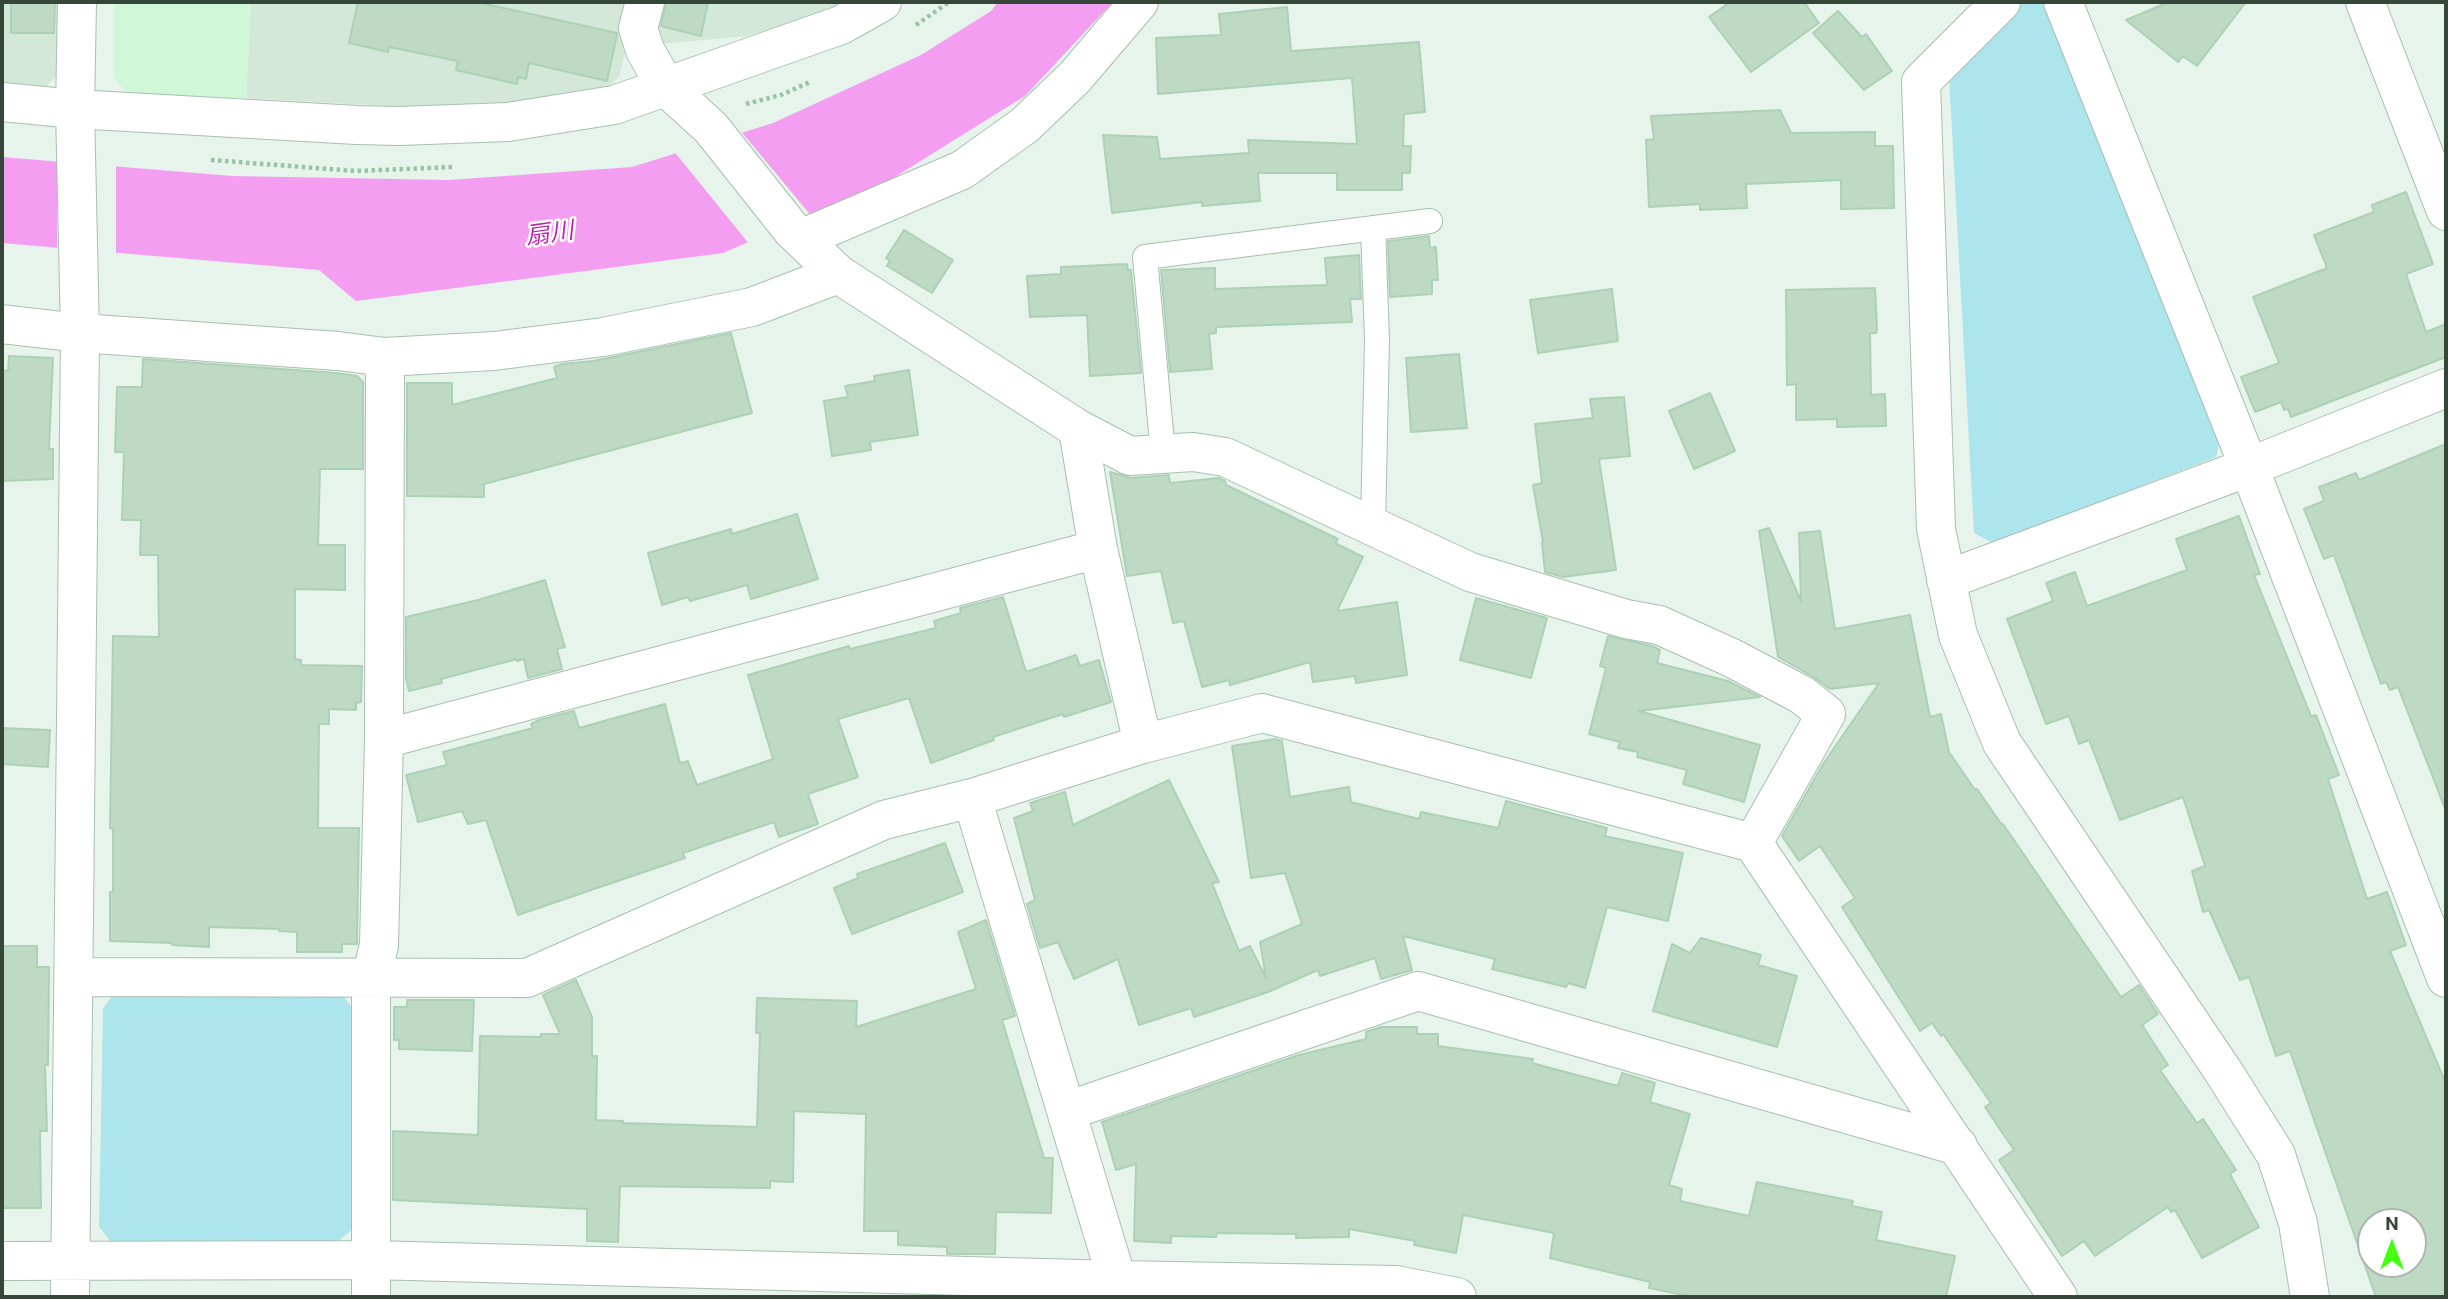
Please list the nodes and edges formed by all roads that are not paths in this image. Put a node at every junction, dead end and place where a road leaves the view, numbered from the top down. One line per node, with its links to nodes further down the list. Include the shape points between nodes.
1 (77, 2): 10 (street)
2 (645, 2): 8 (street, via 638,28)
3 (883, 2): 8 (street, via 841,25)
4 (1139, 2): 14 (street, via 1059,93 1025,125 962,170)
5 (2001, 2): 25 (street, via 1921,82 1936,529)
6 (2063, 2): 22 (street)
7 (2365, 2): 11 (street)
8 (666, 87): 10 (street, via 614,106 495,123 357,125); 14 (street, via 711,128)
9 (2, 102): 10 (street)
10 (75, 109): 16 (street)
11 (2446, 211)
12 (1430, 221): 13 (lane)
13 (1373, 228): 21 (lane, via 1145,257); 23 (lane, via 1377,340)
14 (797, 234): 15 (street)
15 (838, 274): 18 (street, via 752,307 603,338); 20 (street)
16 (79, 319): 17 (street); 18 (street); 30 (street)
17 (2, 324)
18 (385, 357): 26 (street)
19 (2446, 388): 22 (street)
20 (1078, 429): 21 (street, via 1130,456); 24 (street)
21 (1163, 454): 23 (street, via 1225,457)
22 (2249, 467): 25 (street); 32 (street)
23 (1373, 526): 29 (street, via 1470,572 1659,625 1802,695 1826,714)
24 (1098, 549): 26 (street); 27 (street)
25 (1946, 580): 42 (street, via 1958,635 2001,743 2276,1155 2298,1223)
26 (384, 739): 31 (street, via 379,946)
27 (1143, 744): 28 (street); 29 (street, via 1262,713)
28 (972, 797): 31 (street, via 884,820 527,978); 33 (street)
29 (1753, 843): 34 (street)
30 (74, 977): 31 (street); 37 (street)
31 (371, 978): 35 (street)
32 (2446, 978)
33 (1067, 1111): 34 (street, via 1418,991); 38 (street)
34 (1958, 1146): 41 (street)
35 (372, 1259): 37 (street); 38 (street); 39 (street)
36 (2, 1261): 37 (street)
37 (70, 1279)
38 (1117, 1289): 40 (street, via 1396,1285)
39 (371, 1297)
40 (1457, 1297)
41 (2058, 1297)
42 (2311, 1297)

